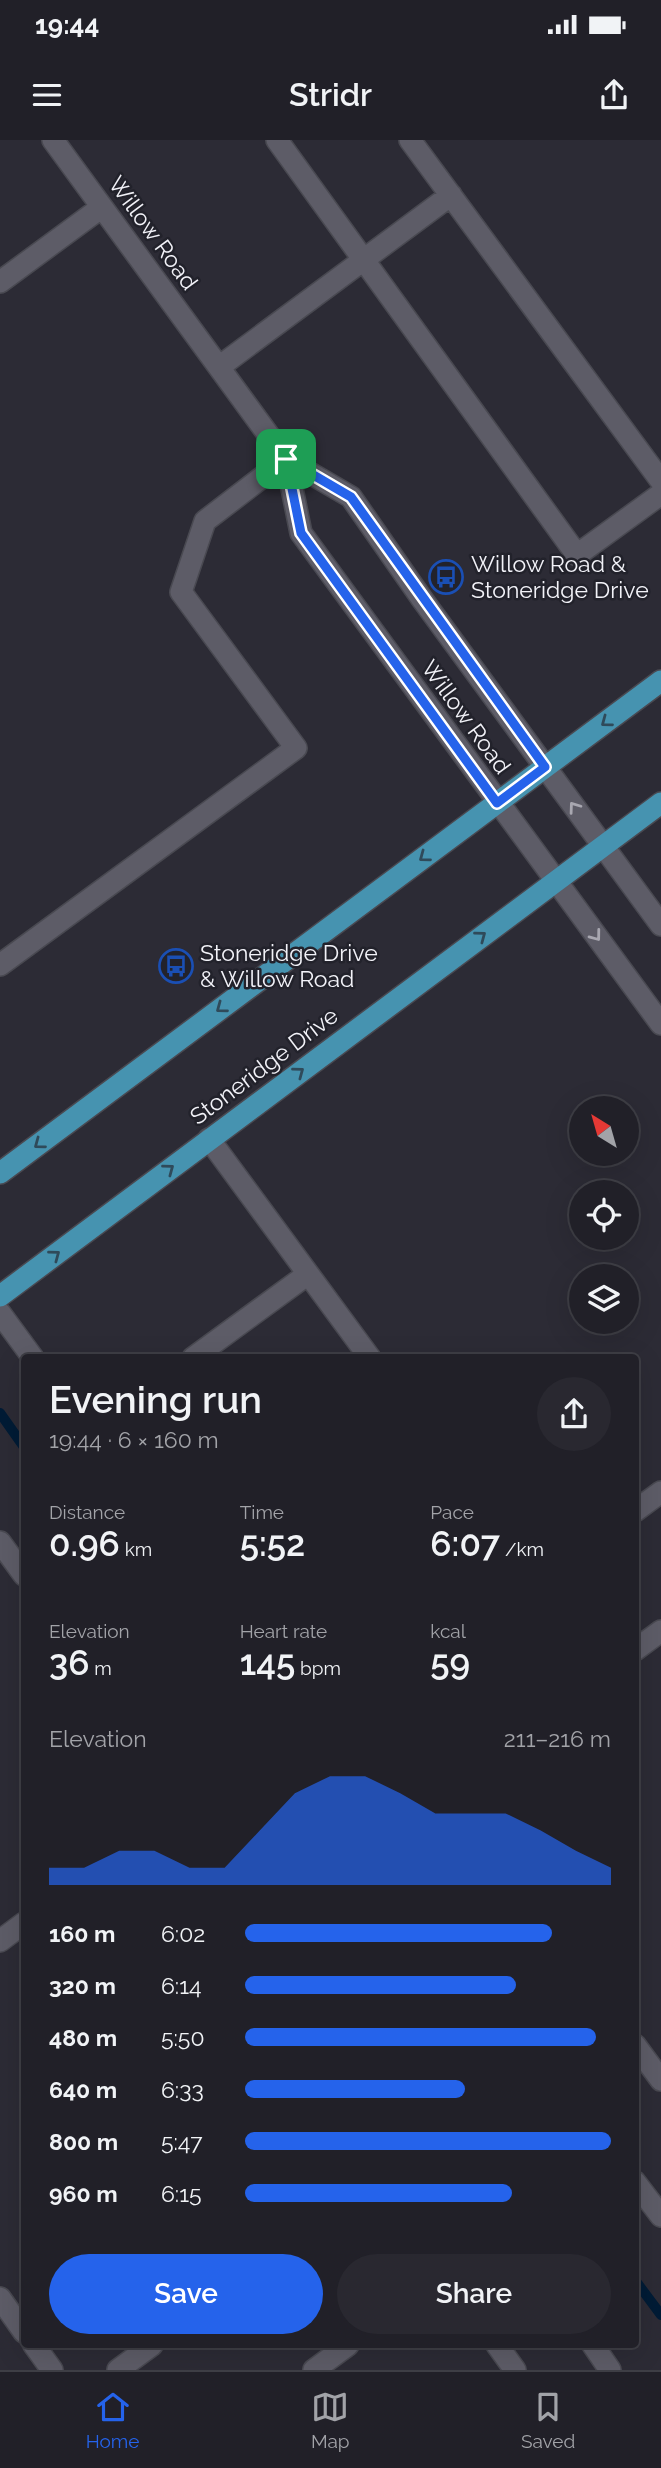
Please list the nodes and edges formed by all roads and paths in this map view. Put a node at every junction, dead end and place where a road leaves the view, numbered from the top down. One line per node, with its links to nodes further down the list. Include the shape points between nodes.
1 (53, 140): 5 (street, Willow Road)
2 (277, 140): 6 (street)
3 (410, 140): 4 (street)
4 (450, 195): 6 (street); 10 (street)
5 (102, 207): 7 (street); 8 (street, Willow Road)
6 (364, 260): 8 (street); 11 (street, via 577,555)
7 (0, 282)
8 (219, 367): 9 (street, Willow Road)
9 (286, 459): 13 (street, Willow Road, via 351,497); 14 (street, Willow Road, via 301,533); 19 (street, via 205,521 181,592 296,748)
10 (661, 481)
11 (661, 494)
12 (661, 681): 13 (main road, one-way to 13)
13 (545, 767): 14 (main road); 16 (street, Willow Road, one-way to 13)
14 (497, 803): 17 (street, Willow Road); 22 (main road, one-way to 22)
15 (661, 803): 16 (main road, Stoneridge Drive)
16 (603, 846): 17 (main road, Stoneridge Drive); 18 (street, Willow Road)
17 (555, 881): 20 (street, Willow Road, one-way to 20); 21 (main road, Stoneridge Drive, one-way to 17)
18 (661, 925)
19 (0, 965)
20 (661, 1024)
21 (209, 1139): 23 (street); 24 (main road, Stoneridge Drive, one-way to 21)
22 (0, 1173)
23 (308, 1274): 27 (street); 28 (street)
24 (0, 1296)
25 (0, 1313): 26 (street)
26 (30, 1354)
27 (198, 1354)
28 (367, 1354)
29 (661, 1492): 30 (street)
30 (639, 1508)
31 (0, 1542): 32 (street)
32 (21, 1571)
33 (661, 1631): 34 (street)
34 (639, 1647)
35 (21, 1925): 36 (street)
36 (0, 1941)
37 (639, 2050): 38 (street)
38 (661, 2080)
39 (639, 2187): 40 (street)
40 (661, 2216)
41 (0, 2298): 42 (street)
42 (21, 2328)
43 (36, 2348): 48 (street)
44 (148, 2348): 49 (street)
45 (344, 2348): 50 (street)
46 (499, 2348): 51 (street)
47 (595, 2348): 52 (street)
48 (52, 2370)
49 (118, 2370)
50 (314, 2370)
51 (515, 2370)
52 (610, 2370)

